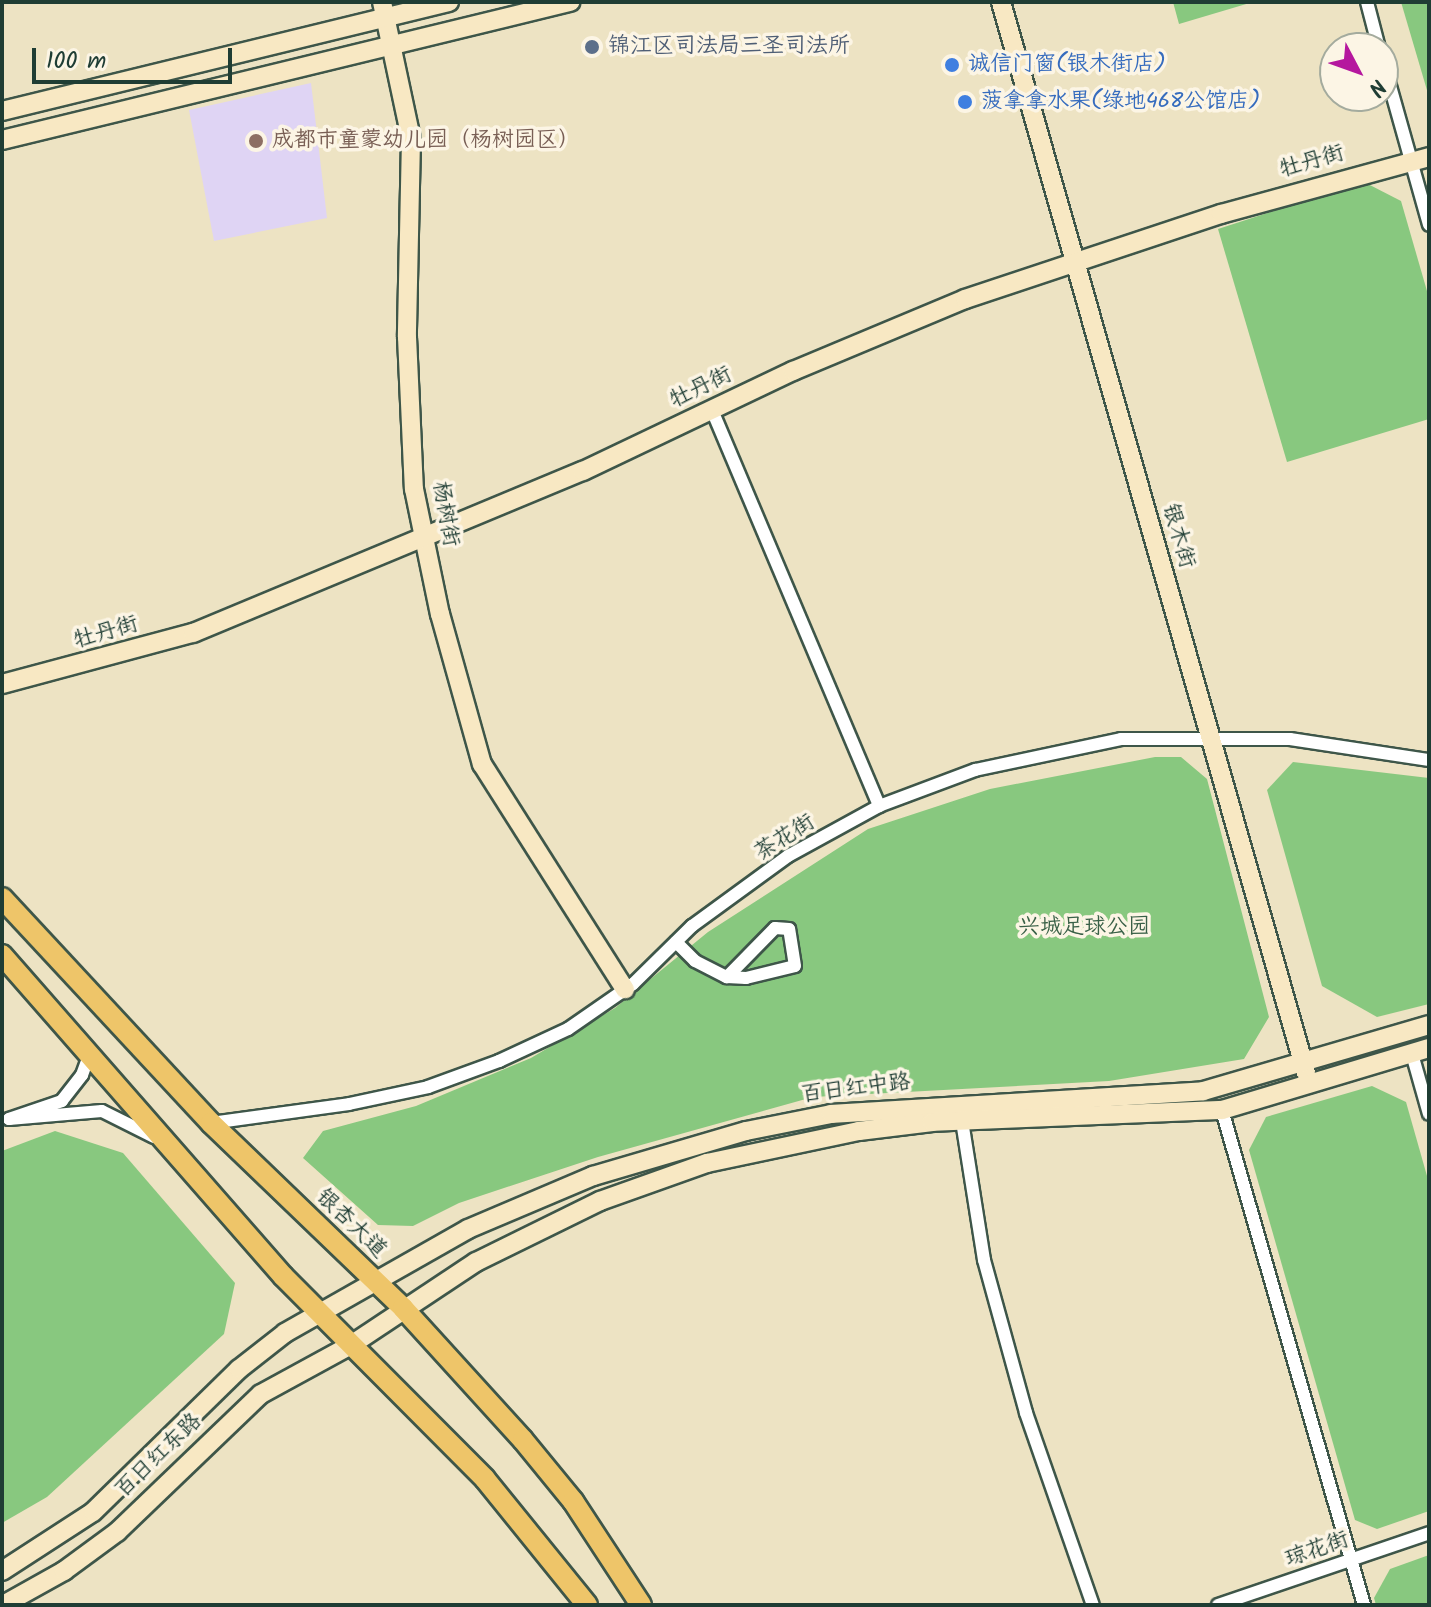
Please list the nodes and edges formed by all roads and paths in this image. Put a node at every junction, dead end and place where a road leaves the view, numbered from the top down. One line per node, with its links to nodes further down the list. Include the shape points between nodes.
1 (449, 2): 5 (street)
2 (570, 2): 7 (street)
3 (1001, 2): 14 (street, 银木街)
4 (1367, 2): 6 (street)
5 (384, 10): 7 (street, 杨树街); 8 (street)
6 (1375, 32)
7 (393, 45): 10 (street); 16 (street, 杨树街, via 411,139 407,337 414,489)
8 (2, 111)
9 (1397, 112): 12 (street)
10 (2, 140)
11 (1429, 157): 12 (street, 牡丹街)
12 (1410, 161): 13 (street); 14 (street, 牡丹街, via 1235,210)
13 (1429, 225)
14 (1076, 264): 15 (street, 牡丹街, via 965,299); 18 (street, 银木街)
15 (712, 410): 16 (street, 牡丹街); 20 (street)
16 (424, 537): 17 (street, 牡丹街, via 193,633); 27 (street, 杨树街, via 482,764)
17 (2, 684)
18 (1211, 739): 19 (street, 茶花街, via 1290,739); 20 (street, 茶花街, via 1121,739 975,770); 31 (street, 银木街)
19 (1429, 760)
20 (879, 806): 22 (street, 茶花街, via 788,856)
21 (2, 898): 36 (main road, 银杏大道)
22 (676, 942): 26 (street, via 695,961); 27 (street, 茶花街)
23 (2, 955): 30 (main road)
24 (749, 957): 25 (street, via 750,968); 25 (street, via 775,928 789,929 795,966); 26 (street)
25 (761, 975): 26 (street)
26 (727, 977)
27 (625, 989): 36 (street, 茶花街, via 568,1029 428,1087)
28 (1429, 1025): 31 (street, 百日红中路)
29 (1420, 1051): 31 (street, 百日红中路); 33 (street)
30 (90, 1053): 34 (street, via 82,1075 62,1101); 37 (main road)
31 (1306, 1074): 32 (street, 百日红中路); 38 (street, 百日红中路, via 1203,1091 904,1106 746,1131 593,1176 468,1229)
32 (1222, 1110): 35 (street, 百日红中路); 43 (street)
33 (1429, 1114)
34 (5, 1119): 37 (street, via 102,1111)
35 (962, 1121): 39 (street, 百日红中路, via 859,1131 707,1163 600,1201 476,1262); 48 (street, via 993,1291 1026,1413)
36 (211, 1123): 38 (main road, 银杏大道)
37 (158, 1139): 40 (main road)
38 (375, 1280): 39 (main road, 银杏大道); 40 (street, 百日红中路)
39 (403, 1308): 41 (street, 百日红中路); 47 (main road, 银杏大道, via 573,1501)
40 (320, 1313): 41 (main road); 44 (street, 百日红东路, via 239,1369 93,1512)
41 (351, 1345): 45 (street, 百日红东路, via 261,1394 117,1532 64,1571); 46 (main road, via 485,1479)
42 (1429, 1533): 43 (street, 琼花街)
43 (1351, 1560): 49 (street, 琼花街); 50 (street)
44 (2, 1571)
45 (3, 1605)
46 (587, 1605)
47 (641, 1605)
48 (1093, 1605)
49 (1218, 1605)
50 (1364, 1605)

